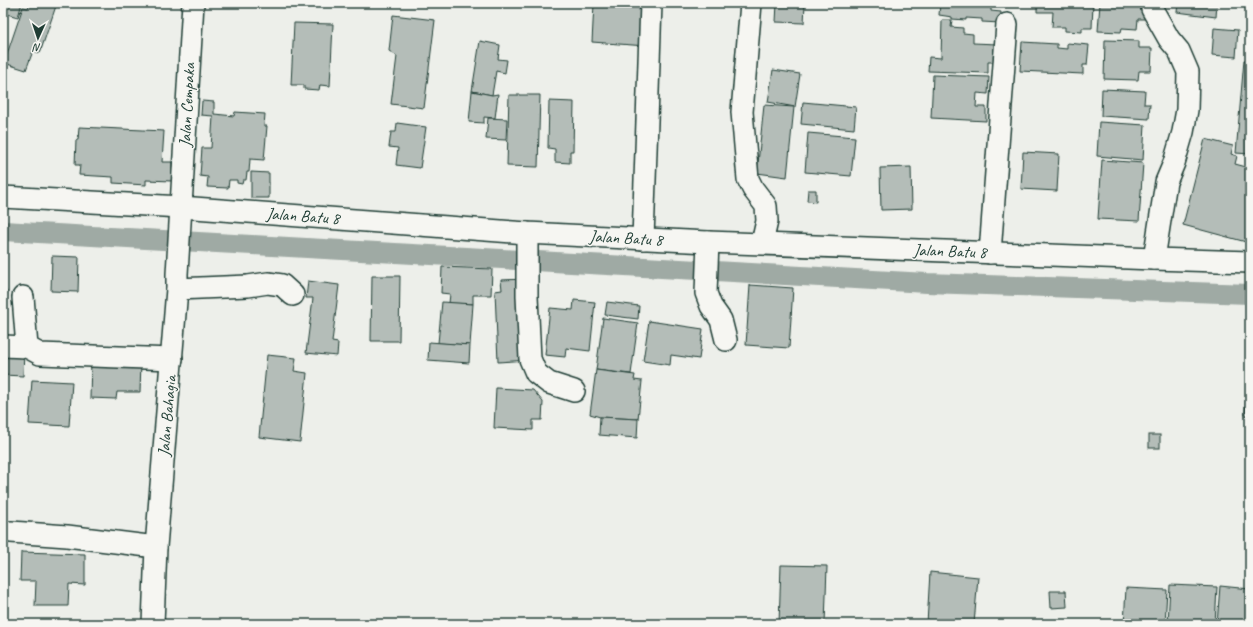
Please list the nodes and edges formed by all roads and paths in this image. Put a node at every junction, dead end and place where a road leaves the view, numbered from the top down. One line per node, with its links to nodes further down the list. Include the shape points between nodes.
1 (193, 3): 7 (street, Jalan Cempaka)
2 (652, 3): 9 (street)
3 (751, 3): 10 (street, via 742,112 748,179 752,189 766,206 767,221)
4 (1152, 9): 13 (street, via 1179,51 1188,72 1187,110 1183,132 1166,182)
5 (1007, 24): 12 (street)
6 (3, 198): 7 (street, Jalan Batu 8)
7 (181, 207): 8 (street, Jalan Batu 8); 15 (street, Jalan Bahagia)
8 (527, 233): 9 (street, Jalan Batu 8); 22 (street, via 530,359 536,373 549,384)
9 (643, 239): 11 (street, Jalan Batu 8)
10 (762, 243): 11 (street, Jalan Batu 8); 12 (street, Jalan Batu 8)
11 (708, 251): 18 (street, via 706,293 721,320)
12 (990, 253): 13 (street, Jalan Batu 8)
13 (1154, 259): 14 (street, Jalan Batu 8)
14 (1250, 262)
15 (177, 282): 16 (street, via 248,286 268,283 282,285); 21 (street, Jalan Bahagia)
16 (293, 295)
17 (23, 297): 20 (street)
18 (726, 340)
19 (3, 346): 20 (street)
20 (28, 347): 21 (street, via 40,354)
21 (172, 359): 24 (street, Jalan Bahagia)
22 (574, 391)
23 (11, 532): 24 (street)
24 (156, 547): 25 (street, Jalan Bahagia)
25 (153, 624)

